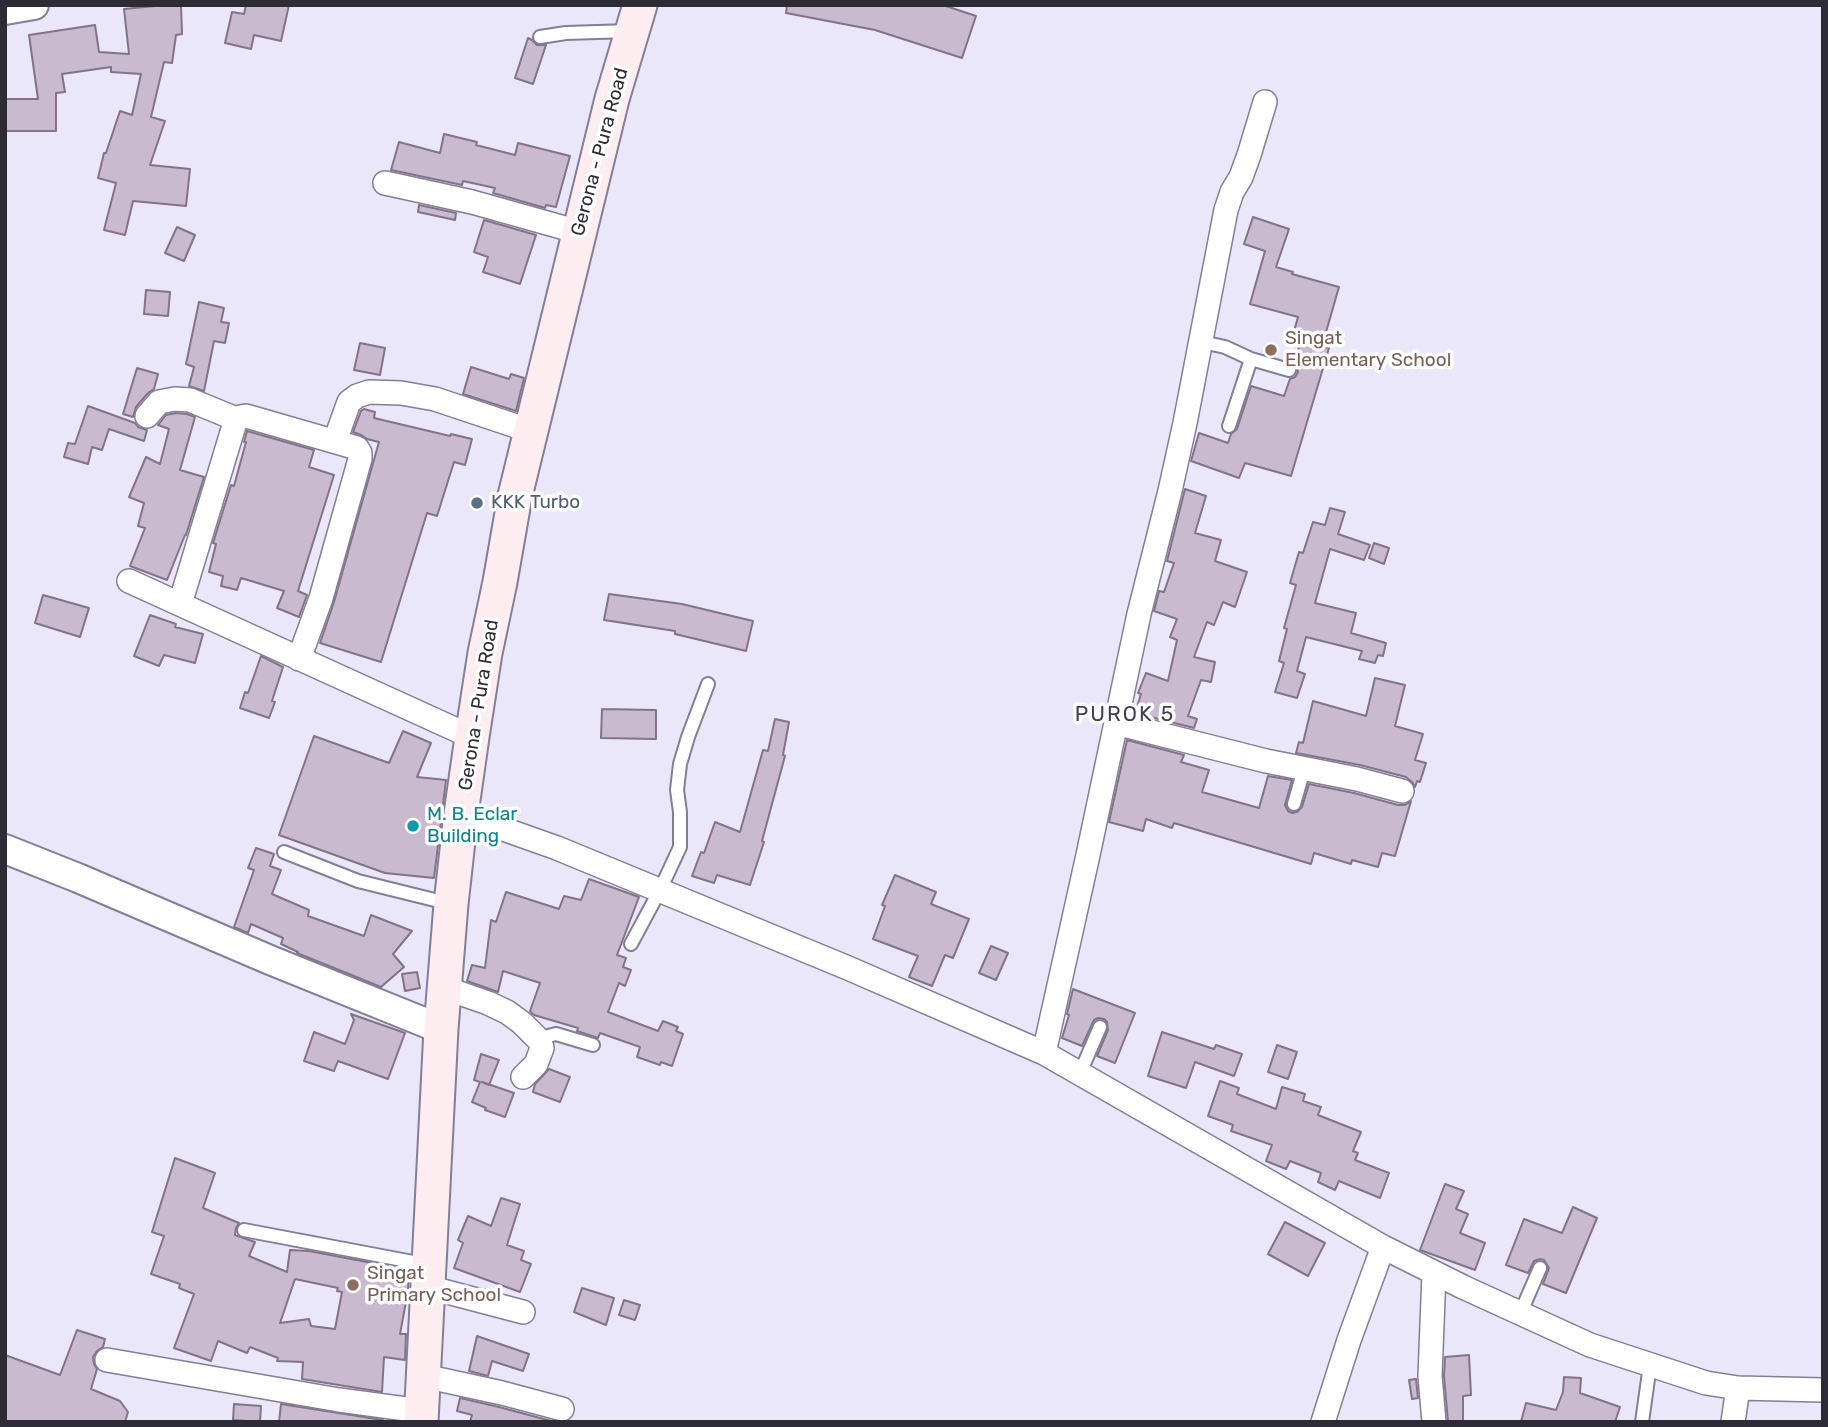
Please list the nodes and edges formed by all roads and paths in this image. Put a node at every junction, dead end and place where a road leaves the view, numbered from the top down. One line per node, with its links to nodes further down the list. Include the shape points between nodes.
1 (636, 18): 2 (lane); 5 (main road, Gerona - Pura Road)
2 (540, 37)
3 (1265, 102): 6 (street, via 1250,155 1226,210)
4 (386, 183): 5 (street)
5 (579, 232): 12 (main road, Gerona - Pura Road)
6 (1202, 342): 7 (lane); 18 (street)
7 (1251, 359): 8 (lane); 11 (lane)
8 (1289, 370)
9 (147, 416): 10 (street, via 159,402 175,398)
10 (236, 419): 13 (street, via 246,416); 15 (street)
11 (1229, 426)
12 (531, 431): 13 (street, via 435,399 369,392 349,402); 19 (main road, Gerona - Pura Road, via 514,496)
13 (335, 441): 16 (street, via 357,448 360,459)
14 (129, 581): 15 (street)
15 (180, 604): 16 (street)
16 (299, 659): 19 (street)
17 (708, 684): 26 (lane, via 680,764 680,847)
18 (1116, 723): 20 (street); 34 (street)
19 (472, 737): 23 (main road, Gerona - Pura Road)
20 (1304, 769): 21 (street); 22 (lane)
21 (1402, 791)
22 (1294, 804)
23 (461, 814): 26 (street); 27 (main road, Gerona - Pura Road)
24 (5, 849): 31 (street)
25 (284, 852): 27 (lane, via 358,881)
26 (660, 890): 28 (lane); 34 (street)
27 (452, 904): 29 (main road, Gerona - Pura Road)
28 (631, 944)
29 (445, 988): 31 (main road, Gerona - Pura Road); 32 (street, via 507,1012)
30 (1100, 1027): 35 (lane)
31 (441, 1028): 41 (main road, Gerona - Pura Road)
32 (540, 1041): 33 (lane, via 556,1034); 36 (street, via 536,1064)
33 (593, 1045)
34 (1044, 1053): 35 (street)
35 (1080, 1073): 38 (street)
36 (523, 1077)
37 (244, 1230): 41 (lane)
38 (1383, 1247): 40 (street); 51 (street)
39 (1539, 1268): 43 (lane)
40 (1434, 1273): 43 (street); 52 (street, via 1430,1376)
41 (429, 1276): 42 (street); 46 (main road, Gerona - Pura Road)
42 (523, 1312)
43 (1520, 1314): 45 (street)
44 (107, 1360): 50 (street)
45 (1650, 1365): 47 (street); 53 (lane)
46 (424, 1376): 49 (street); 50 (main road, Gerona - Pura Road)
47 (1738, 1388): 48 (street); 54 (street)
48 (1823, 1390)
49 (562, 1409)
50 (421, 1416)
51 (1323, 1422)
52 (1434, 1422)
53 (1642, 1422)
54 (1733, 1422)

